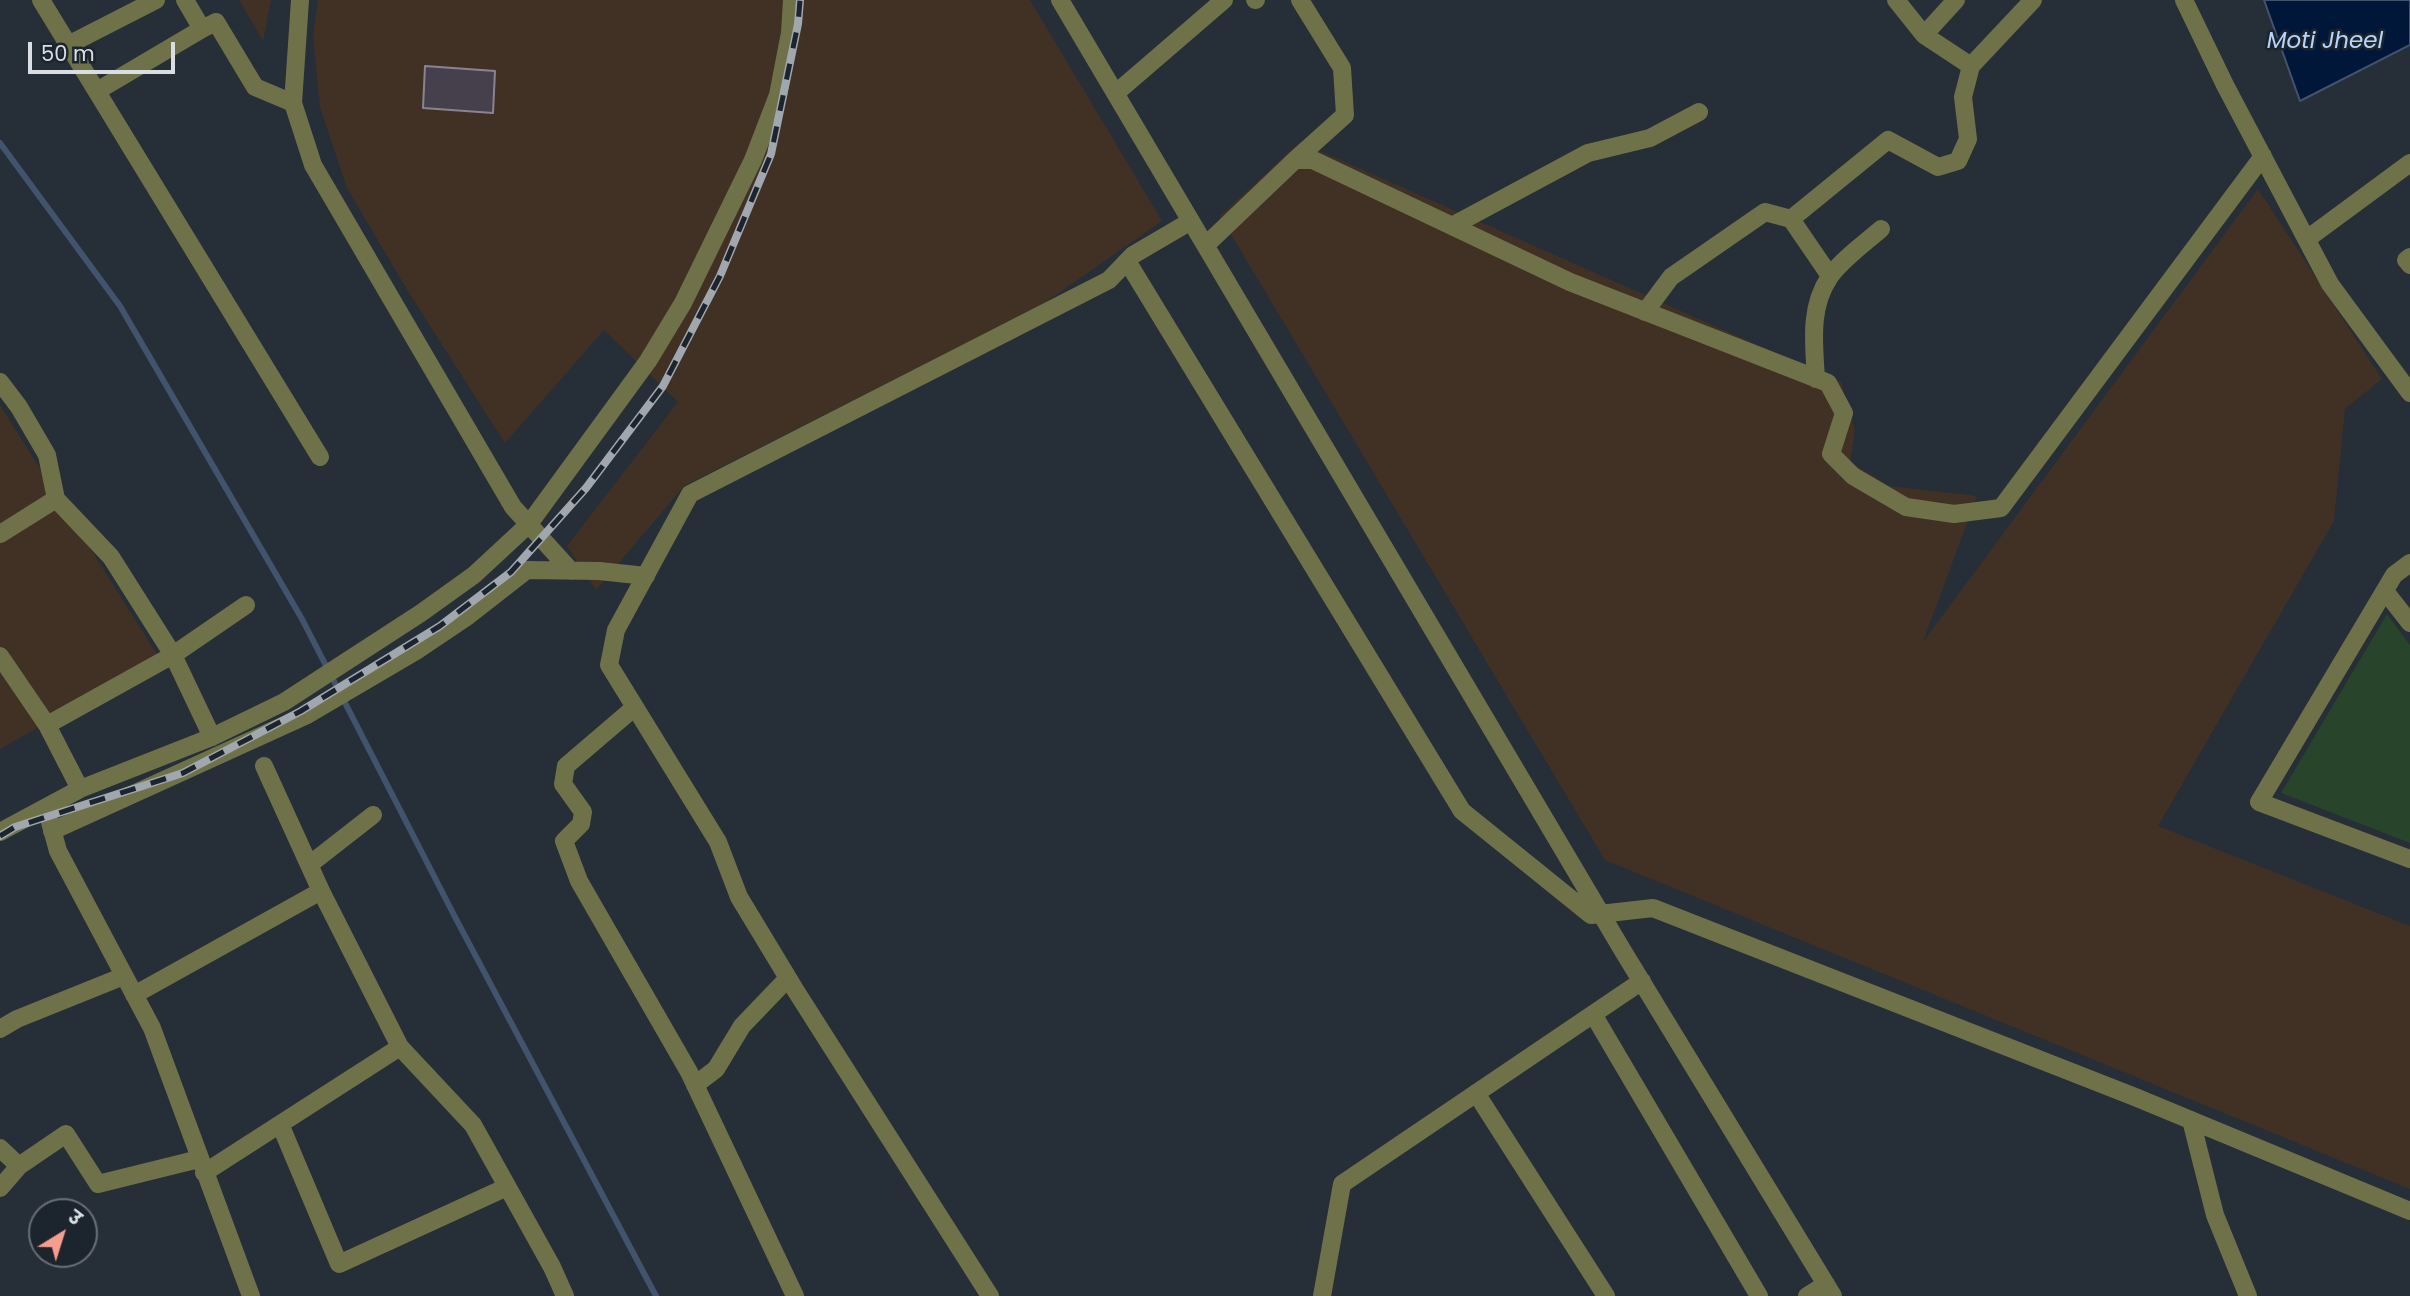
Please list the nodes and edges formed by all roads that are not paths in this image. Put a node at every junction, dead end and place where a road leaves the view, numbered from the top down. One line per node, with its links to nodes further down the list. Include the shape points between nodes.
1 (41, 0): 15 (street)
2 (156, 0): 15 (street)
3 (185, 0): 13 (street)
4 (300, 0): 19 (street)
5 (792, 0): 40 (street, via 778,95 753,160 683,303 648,361)
6 (1060, 0): 18 (street)
7 (1224, 0): 18 (street)
8 (1300, 0): 22 (street, via 1342,68 1345,115)
9 (1896, 0): 14 (street)
10 (1956, 0): 14 (street)
11 (2033, 0): 16 (street)
12 (2184, 0): 21 (street)
13 (202, 29): 17 (street); 19 (street, via 216,22 255,87)
14 (1924, 35): 16 (street)
15 (68, 45): 17 (street)
16 (1971, 66): 24 (street, via 1963,97 1968,139 1958,162 1938,167 1888,140)
17 (97, 91): 38 (street)
18 (1116, 93): 25 (street)
19 (293, 103): 40 (street, via 313,165 513,507)
20 (1699, 112): 26 (street, via 1650,138 1588,153)
21 (2263, 156): 28 (street); 35 (street, via 2001,508 1954,514 1906,507 1853,476 1832,454 1844,413 1828,383)
22 (1295, 160): 26 (street, via 1313,160); 29 (street)
23 (2410, 163): 28 (street)
24 (1791, 219): 33 (street); 34 (street, via 1765,212 1671,277)
25 (1192, 221): 29 (street); 31 (street)
26 (1452, 226): 34 (street)
27 (1881, 229): 33 (street)
28 (2307, 239): 37 (street, via 2330,284)
29 (1206, 245): 62 (street)
30 (2410, 257): 32 (street, via 2406,260)
31 (1127, 261): 44 (street, via 1109,280 690,494); 62 (street, via 1462,811 1591,915)
32 (2410, 265)
33 (1830, 276): 35 (street, via 1817,300)
34 (1645, 312): 35 (street)
35 (1816, 379)
36 (0, 383): 39 (street, via 47,455)
37 (2410, 393)
38 (320, 457)
39 (56, 499): 41 (street); 48 (street, via 111,557)
40 (529, 524): 43 (street); 52 (street, via 474,575 421,613 284,702)
41 (0, 534)
42 (2410, 563): 45 (street, via 2394,575)
43 (571, 571): 44 (street); 57 (street, via 527,570 468,616 307,715)
44 (646, 576): 50 (street, via 616,630 608,665)
45 (2385, 590): 47 (street); 59 (street, via 2259,802)
46 (246, 605): 48 (street)
47 (2410, 623)
48 (173, 655): 51 (street); 52 (street)
49 (0, 656): 51 (street)
50 (635, 708): 64 (street, via 718,842 740,897); 70 (street, via 566,766 563,784 583,811 580,824 564,841 579,881)
51 (47, 725): 54 (street)
52 (212, 737): 54 (street)
53 (264, 766): 60 (street)
54 (80, 789): 55 (street)
55 (45, 809): 57 (street); 58 (street)
56 (373, 815): 60 (street)
57 (52, 831): 63 (street, via 58,851)
58 (0, 832)
59 (2410, 859)
60 (309, 865): 61 (street)
61 (321, 891): 66 (street); 69 (street)
62 (1602, 915): 65 (street); 72 (street, via 1653,908)
63 (124, 976): 66 (street); 68 (street)
64 (788, 978): 70 (street, via 742,1026 716,1069); 84 (street)
65 (1642, 981): 67 (street); 80 (street)
66 (134, 995): 76 (street, via 152,1028)
67 (1593, 1014): 71 (street); 87 (street)
68 (1, 1026)
69 (400, 1047): 73 (street); 77 (street, via 473,1125)
70 (695, 1086): 83 (street)
71 (1476, 1093): 85 (street, via 1342,1184); 86 (street)
72 (2191, 1120): 79 (street); 89 (street, via 2215,1215)
73 (280, 1124): 76 (street); 77 (street, via 339,1264)
74 (0, 1148): 75 (street)
75 (19, 1166): 76 (street, via 66,1134 98,1184); 78 (street)
76 (202, 1166): 81 (street)
77 (507, 1187): 82 (street)
78 (0, 1188)
79 (2410, 1211)
80 (1830, 1290): 88 (street)
81 (251, 1296)
82 (565, 1296)
83 (795, 1296)
84 (990, 1296)
85 (1322, 1296)
86 (1606, 1296)
87 (1759, 1296)
88 (1807, 1296)
89 (2248, 1296)

